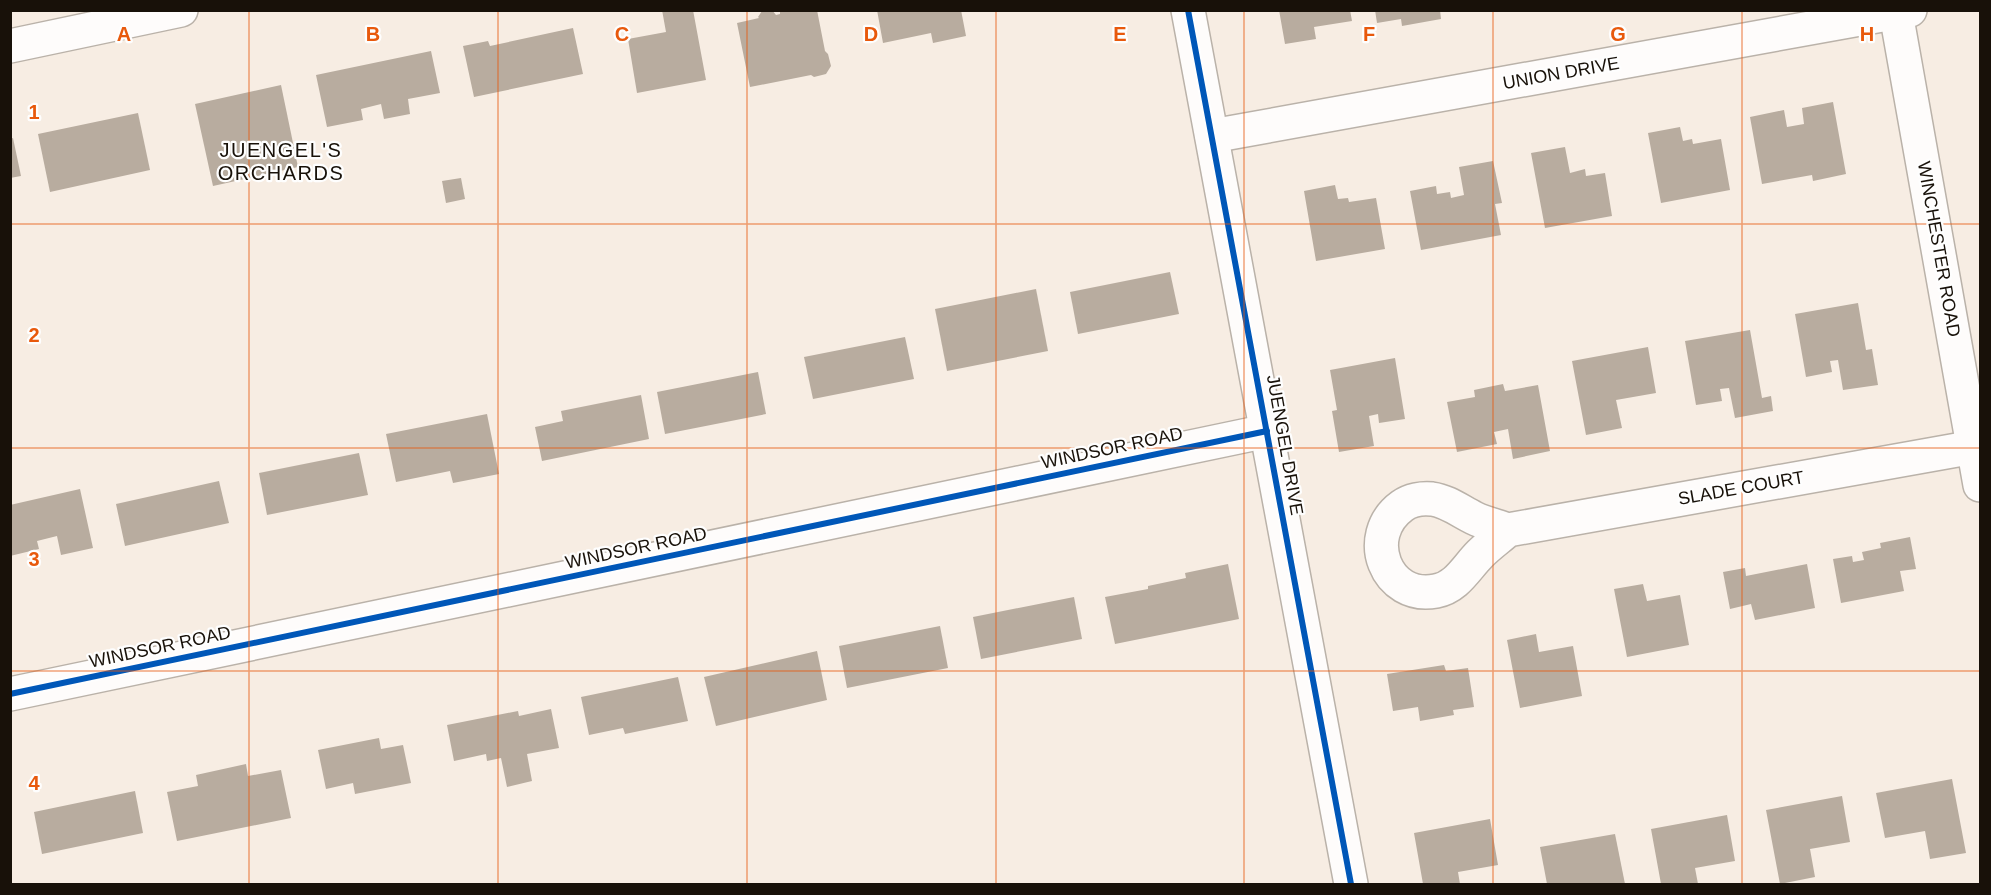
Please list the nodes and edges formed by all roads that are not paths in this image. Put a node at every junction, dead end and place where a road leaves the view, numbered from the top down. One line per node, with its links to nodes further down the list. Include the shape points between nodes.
1 (181, 10): 4 (street)
2 (1188, 10): 5 (street, JUENGEL DRIVE)
3 (1903, 12): 5 (street, UNION DRIVE); 7 (street, WINCHESTER ROAD)
4 (10, 46)
5 (1212, 136): 6 (street, JUENGEL DRIVE)
6 (1268, 431): 10 (street, WINDSOR ROAD); 11 (street, JUENGEL DRIVE)
7 (1974, 447): 8 (street, WINCHESTER ROAD); 9 (street, SLADE COURT)
8 (1980, 485)
9 (1508, 530)
10 (10, 694)
11 (1351, 885)

